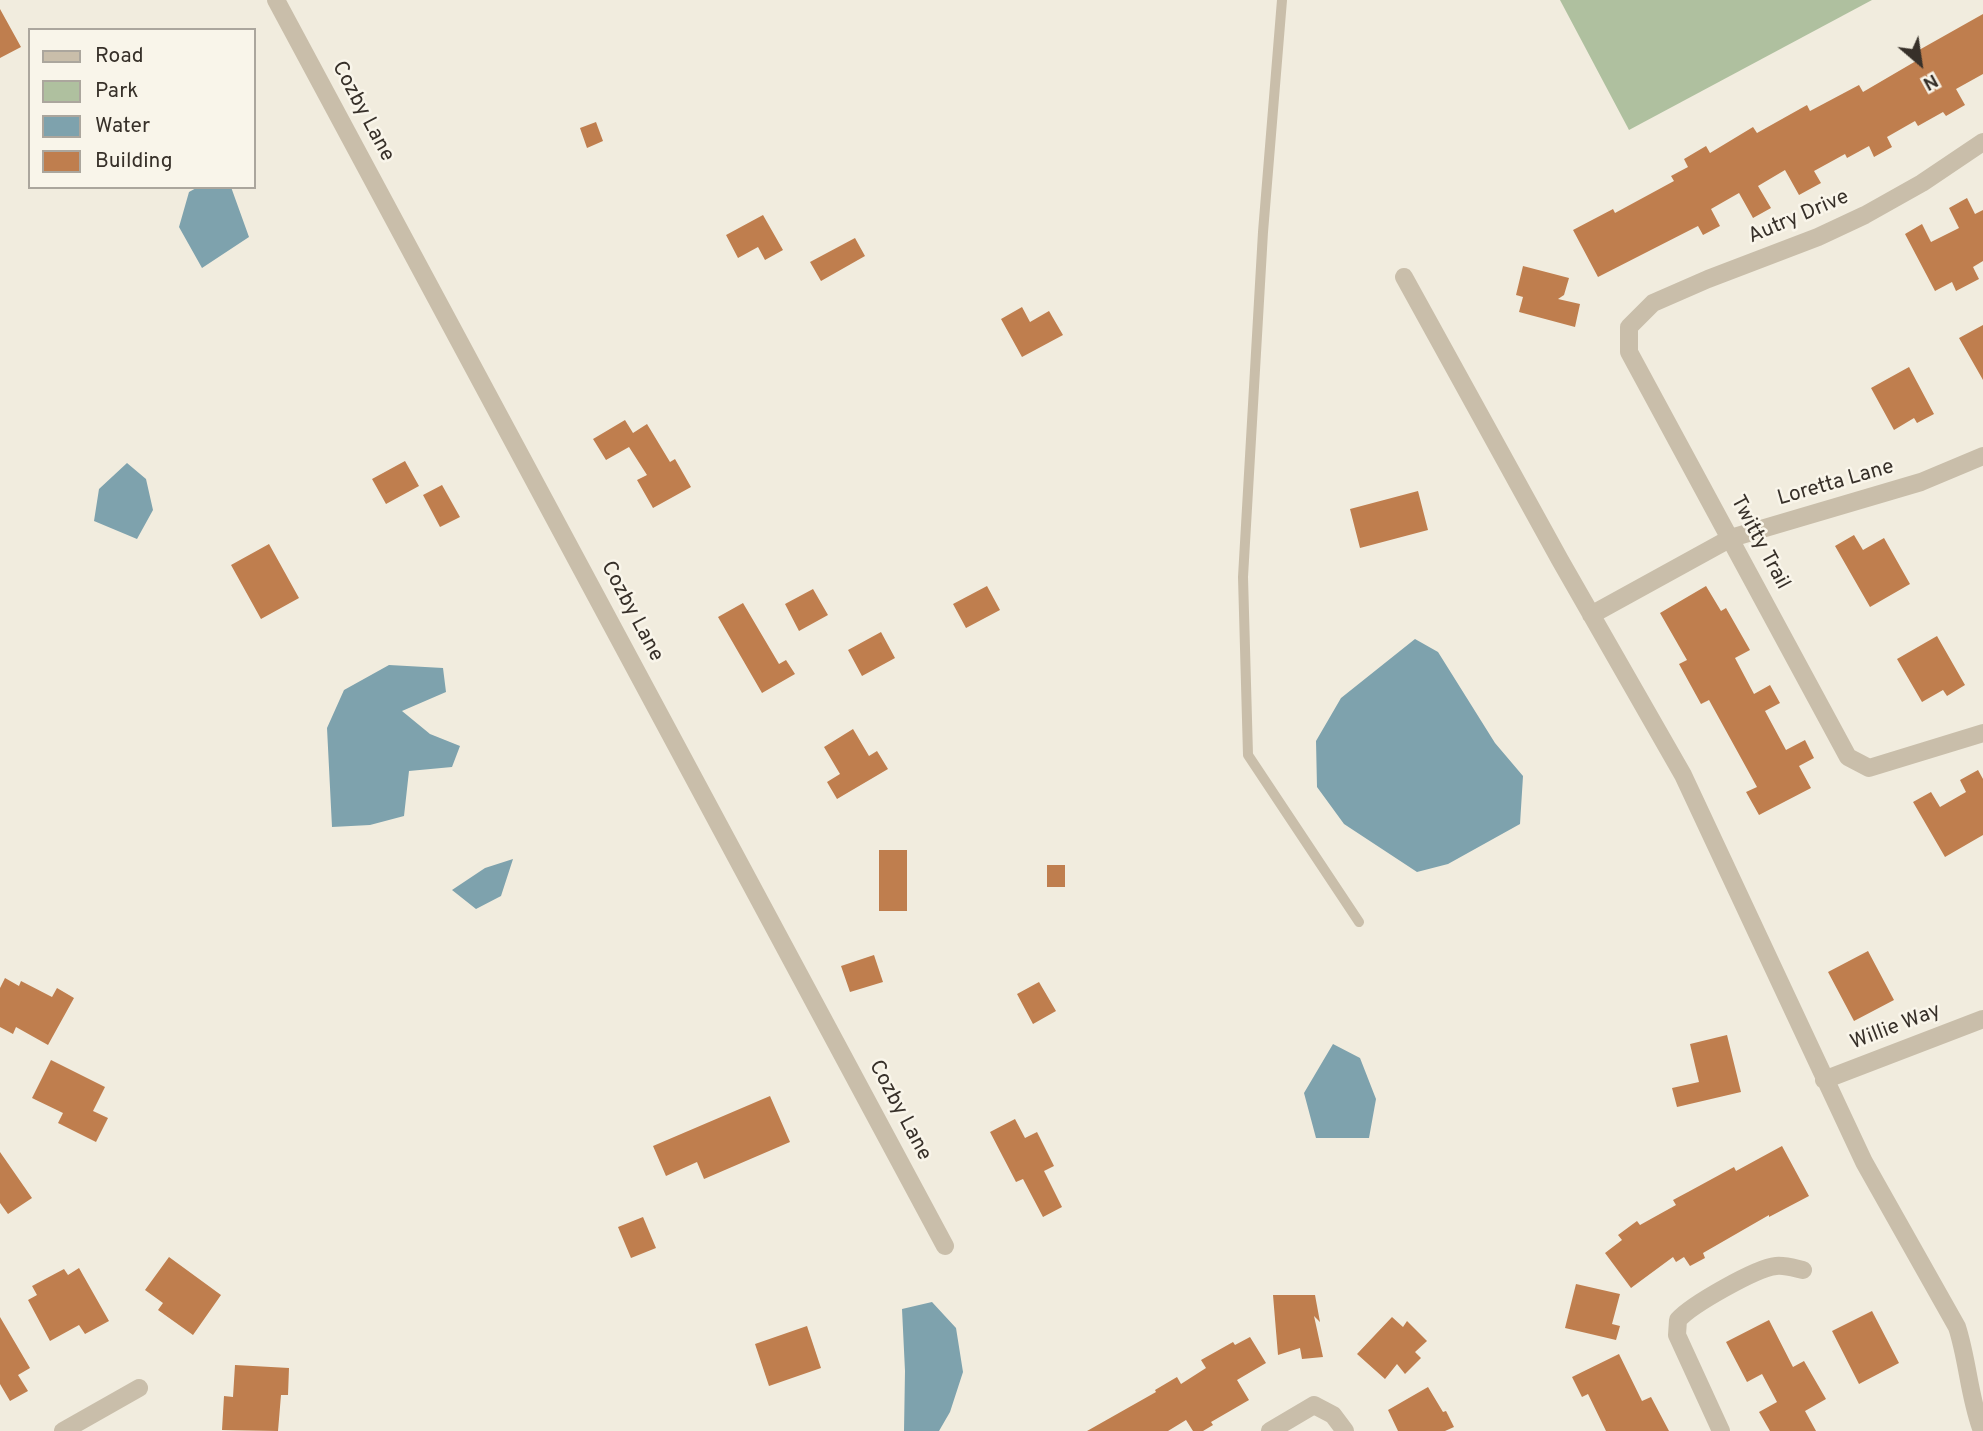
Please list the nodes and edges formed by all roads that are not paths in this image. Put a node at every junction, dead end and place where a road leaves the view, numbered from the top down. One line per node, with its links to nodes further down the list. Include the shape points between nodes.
1 (276, 0): 13 (street, Cozby Lane)
2 (1282, 0): 10 (lane, via 1243,577 1248,755)
3 (1983, 142): 5 (street, Autry Drive, via 1866,215 1653,303)
4 (1404, 276): 8 (street)
5 (1629, 327): 7 (street, Twitty Trail, via 1629,352)
6 (1983, 456): 7 (street, Loretta Lane, via 1921,482)
7 (1731, 538): 8 (street, Loretta Lane); 9 (street, Twitty Trail, via 1848,757 1869,768)
8 (1591, 615): 12 (street, via 1682,775)
9 (1983, 733)
10 (1359, 922)
11 (1983, 1019): 12 (street, Willie Way)
12 (1824, 1080): 20 (street, via 1864,1163 1957,1327)
13 (945, 1245)
14 (1803, 1270): 19 (street, via 1788,1266 1763,1269 1691,1307 1678,1320 1678,1335)
15 (139, 1388): 16 (street)
16 (63, 1431)
17 (1270, 1431): 18 (street, via 1314,1405 1333,1415)
18 (1345, 1431)
19 (1721, 1431)
20 (1982, 1431)

